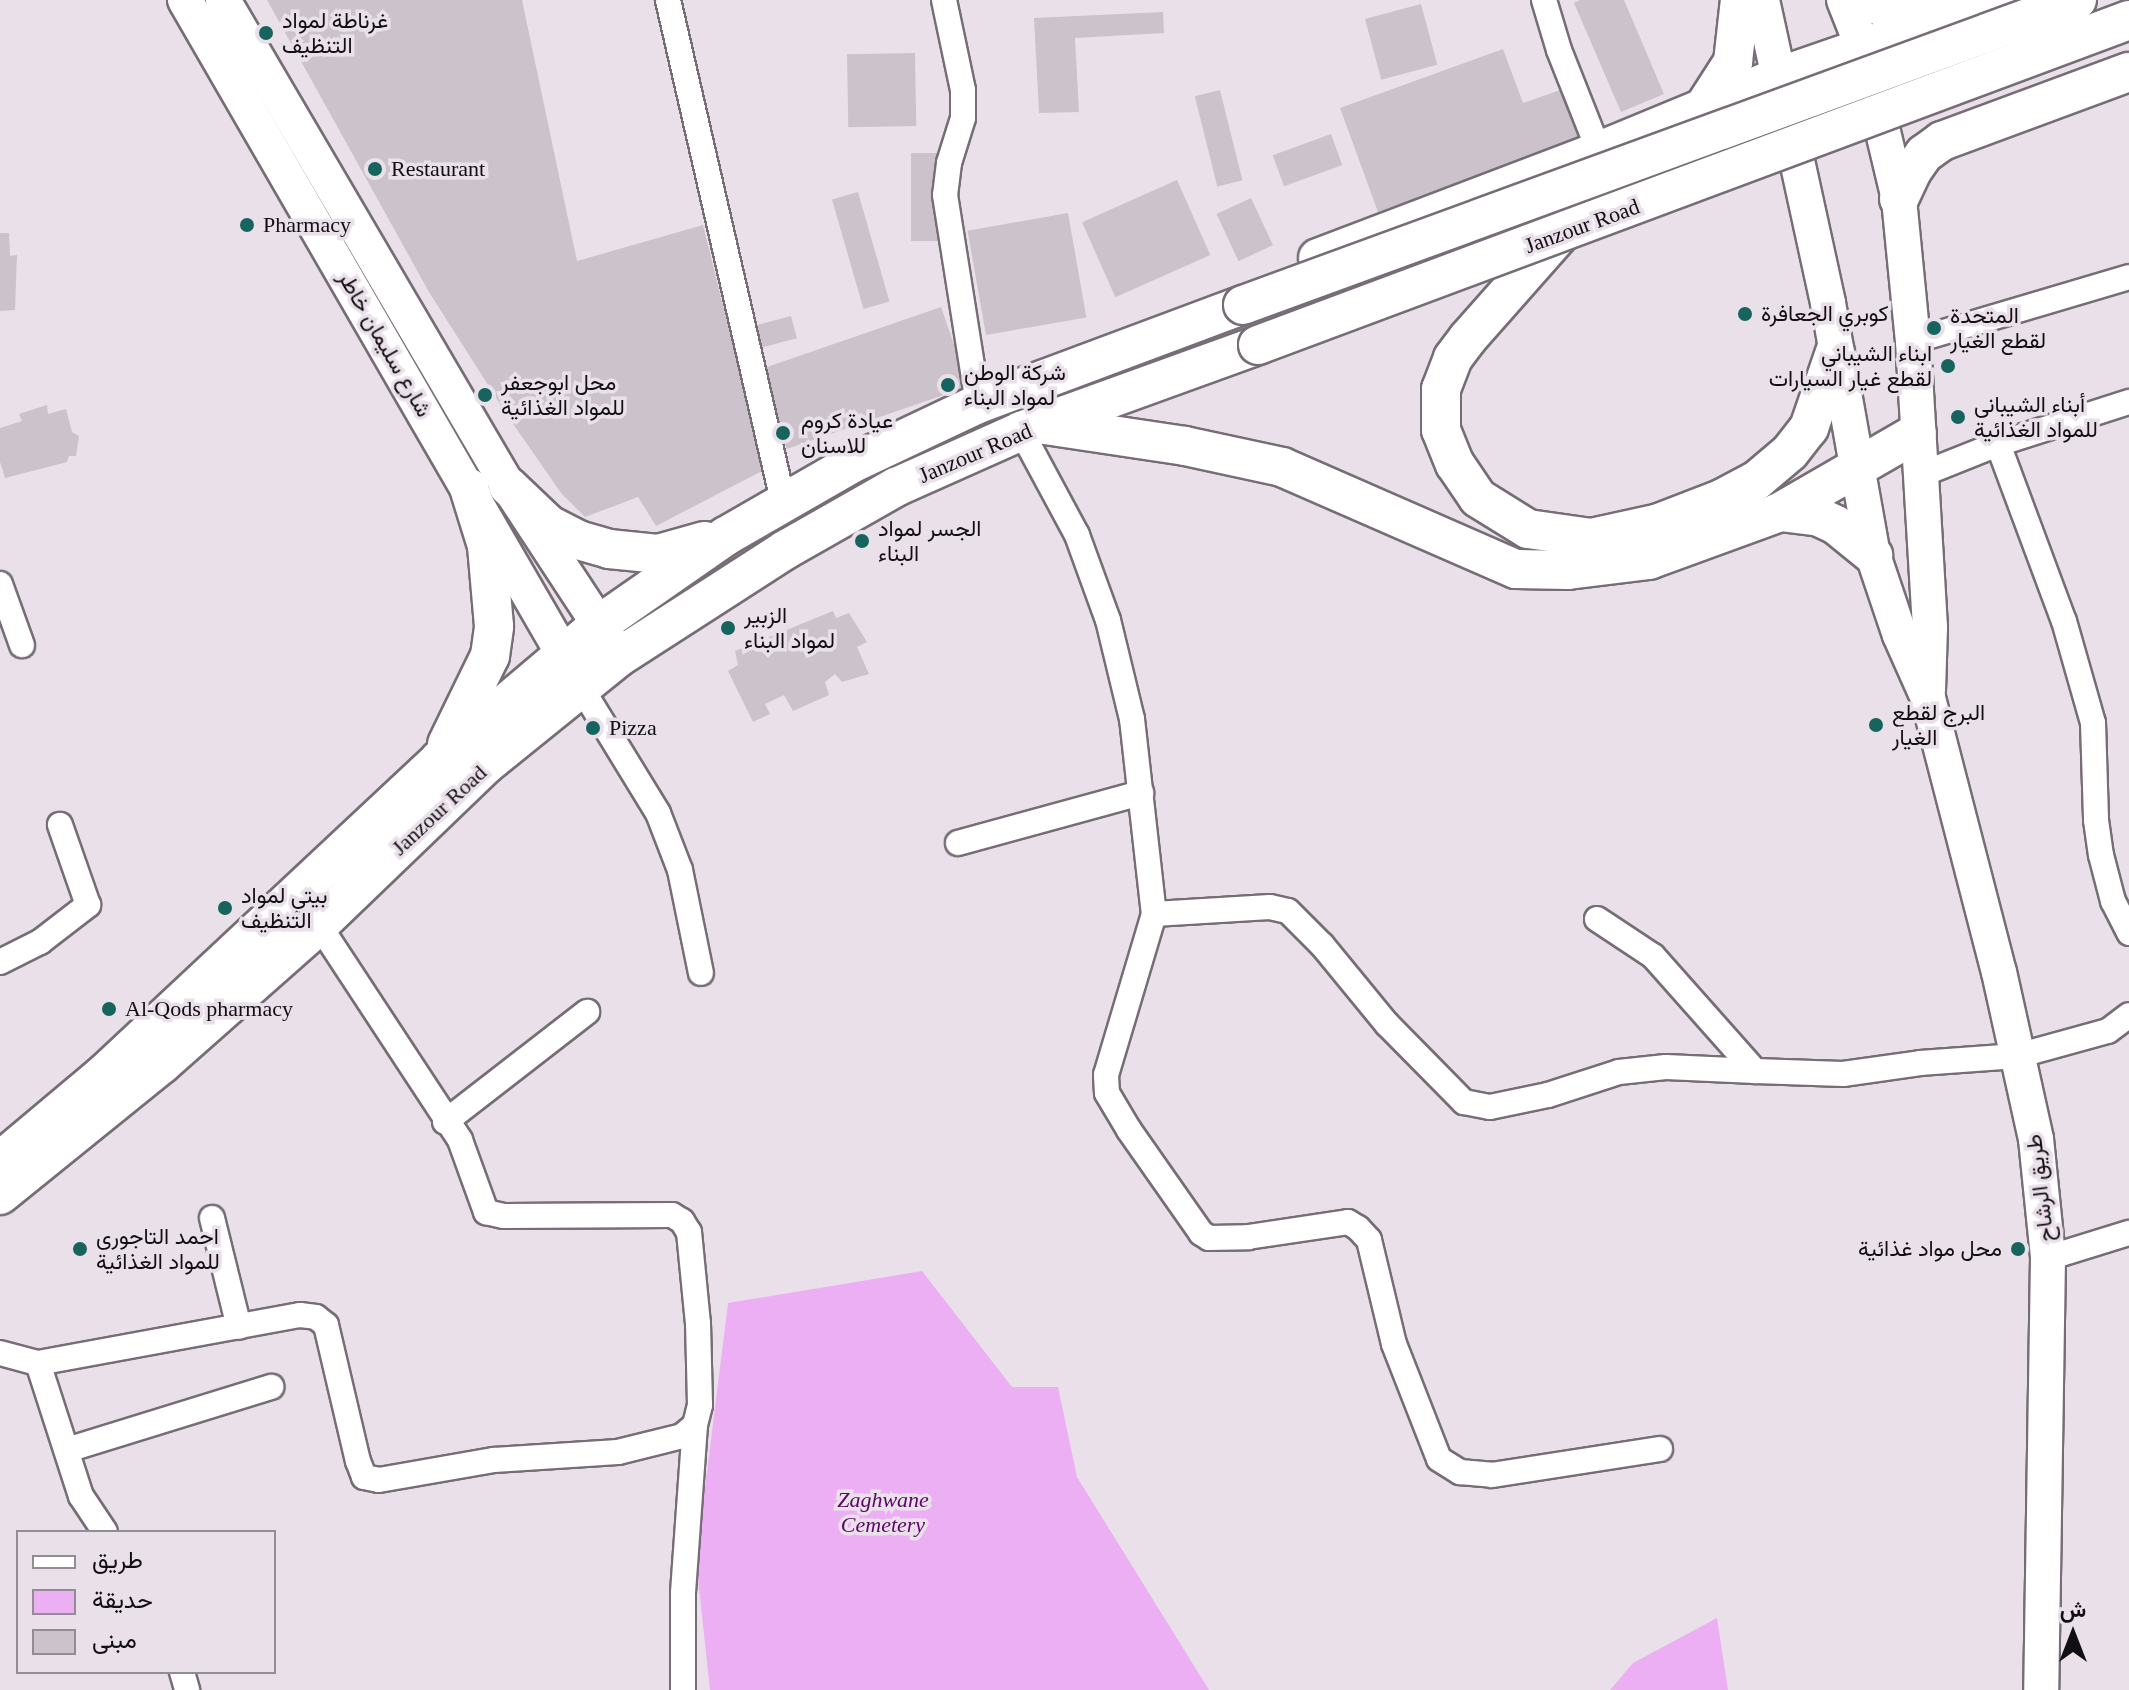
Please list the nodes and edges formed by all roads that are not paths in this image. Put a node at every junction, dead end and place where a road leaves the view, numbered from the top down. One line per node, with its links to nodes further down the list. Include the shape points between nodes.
1 (185, 0): 33 (main road, شارع سليمان خاطر)
2 (223, 0): 32 (main road, شارع سليمان خاطر)
3 (668, 0): 34 (street)
4 (944, 0): 26 (street, via 963,90 963,118 945,195)
5 (1544, 0): 18 (street)
6 (1740, 0): 17 (main road, via 1733,62)
7 (1762, 0): 16 (main road)
8 (1844, 0): 14 (main road)
9 (1867, 0): 12 (main road, via 1903,17)
10 (2000, 0): 12 (main road)
11 (2077, 0): 24 (main road, Janzour Road, bridge)
12 (1963, 14): 14 (main road)
13 (2129, 20): 20 (main road, Janzour Road, bridge)
14 (1863, 48): 16 (main road); 19 (main road)
15 (2129, 72): 19 (main road, via 1942,141 1924,154)
16 (1781, 76): 17 (main road); 23 (main road)
17 (1704, 107): 18 (main road)
18 (1599, 151): 24 (main road, via 1220,296)
19 (1899, 199): 22 (main road)
20 (1560, 234): 23 (main road, via 1468,338 1441,389 1441,430 1455,464 1478,498 1528,529 1591,538 1659,523 1757,480 1809,428); 27 (main road, Janzour Road, bridge)
21 (2129, 277): 22 (street)
22 (1913, 341): 28 (main road)
23 (1835, 352): 30 (main road)
24 (1077, 366): 26 (main road, Janzour Road)
25 (2129, 402): 29 (street)
26 (978, 404): 34 (main road, Janzour Road)
27 (1032, 428): 35 (main road, via 1185,446 1282,467 1516,569 1568,570 1649,560); 42 (main road, Janzour Road, via 896,487 785,550); 46 (street, via 1108,620 1132,719)
28 (1917, 433): 30 (main road); 31 (main road)
29 (1998, 444): 31 (street); 52 (street, via 2064,621 2093,723 2101,855 2113,901)
30 (1857, 468): 35 (main road); 37 (main road)
31 (1920, 475): 44 (main road, via 1930,627)
32 (508, 486): 36 (main road, via 549,525 609,549 658,554); 39 (main road, شارع سليمان خاطر)
33 (469, 488): 41 (main road, شارع سليمان خاطر); 45 (main road, via 487,546 494,626 490,656)
34 (783, 501): 36 (main road, Janzour Road)
35 (1780, 512): 37 (main road, via 1819,517)
36 (726, 536): 39 (main road, Janzour Road)
37 (1873, 555): 44 (main road)
38 (0, 584): 40 (street)
39 (601, 623): 41 (main road, Janzour Road); 42 (main road, شارع سليمان خاطر)
40 (22, 645)
41 (565, 653): 43 (main road, شارع سليمان خاطر); 45 (main road, Janzour Road)
42 (619, 657): 43 (main road, Janzour Road)
43 (582, 689): 51 (main road, Janzour Road, via 484,766); 54 (street, via 658,813 680,870)
44 (1928, 698): 57 (main road, طريق الرشاح)
45 (440, 759): 60 (main road, Janzour Road, via 105,1073)
46 (1141, 793): 48 (street); 49 (street)
47 (60, 825): 53 (street, via 88,905 40,942)
48 (958, 843)
49 (1154, 914): 58 (street, via 1270,907 1288,911 1464,1102 1490,1107 1619,1072 1718,1067); 70 (street, via 1109,1058 1107,1093 1201,1233 1220,1239 1348,1222 1358,1228 1369,1240 1394,1344 1439,1459 1460,1472 1492,1475)
50 (1597, 919): 58 (street, via 1653,956)
51 (319, 925): 59 (street); 61 (main road, Janzour Road, via 162,1064)
52 (2129, 933)
53 (0, 962)
54 (701, 973)
55 (587, 1012): 59 (street)
56 (2129, 1015): 57 (street, via 2108,1031)
57 (2017, 1056): 58 (street, via 1843,1074); 64 (main road, طريق الرشاح, via 2036,1139)
58 (1755, 1071)
59 (445, 1122): 69 (street, via 460,1140 486,1212 672,1215 682,1221 689,1232 698,1323 700,1405)
60 (0, 1161)
61 (0, 1195)
62 (212, 1218): 65 (street)
63 (2129, 1233): 64 (street)
64 (2048, 1258): 74 (main road, طريق الرشاح)
65 (239, 1327): 67 (street); 69 (street, via 300,1315 322,1319 358,1461 364,1477 372,1479 494,1460 618,1452 682,1436)
66 (0, 1353): 67 (street)
67 (38, 1363): 71 (street)
68 (271, 1387): 71 (street)
69 (695, 1425): 73 (street, via 683,1593)
70 (1660, 1449)
71 (67, 1450): 72 (street, via 81,1496)
72 (104, 1530)
73 (683, 1690)
74 (2041, 1690)

